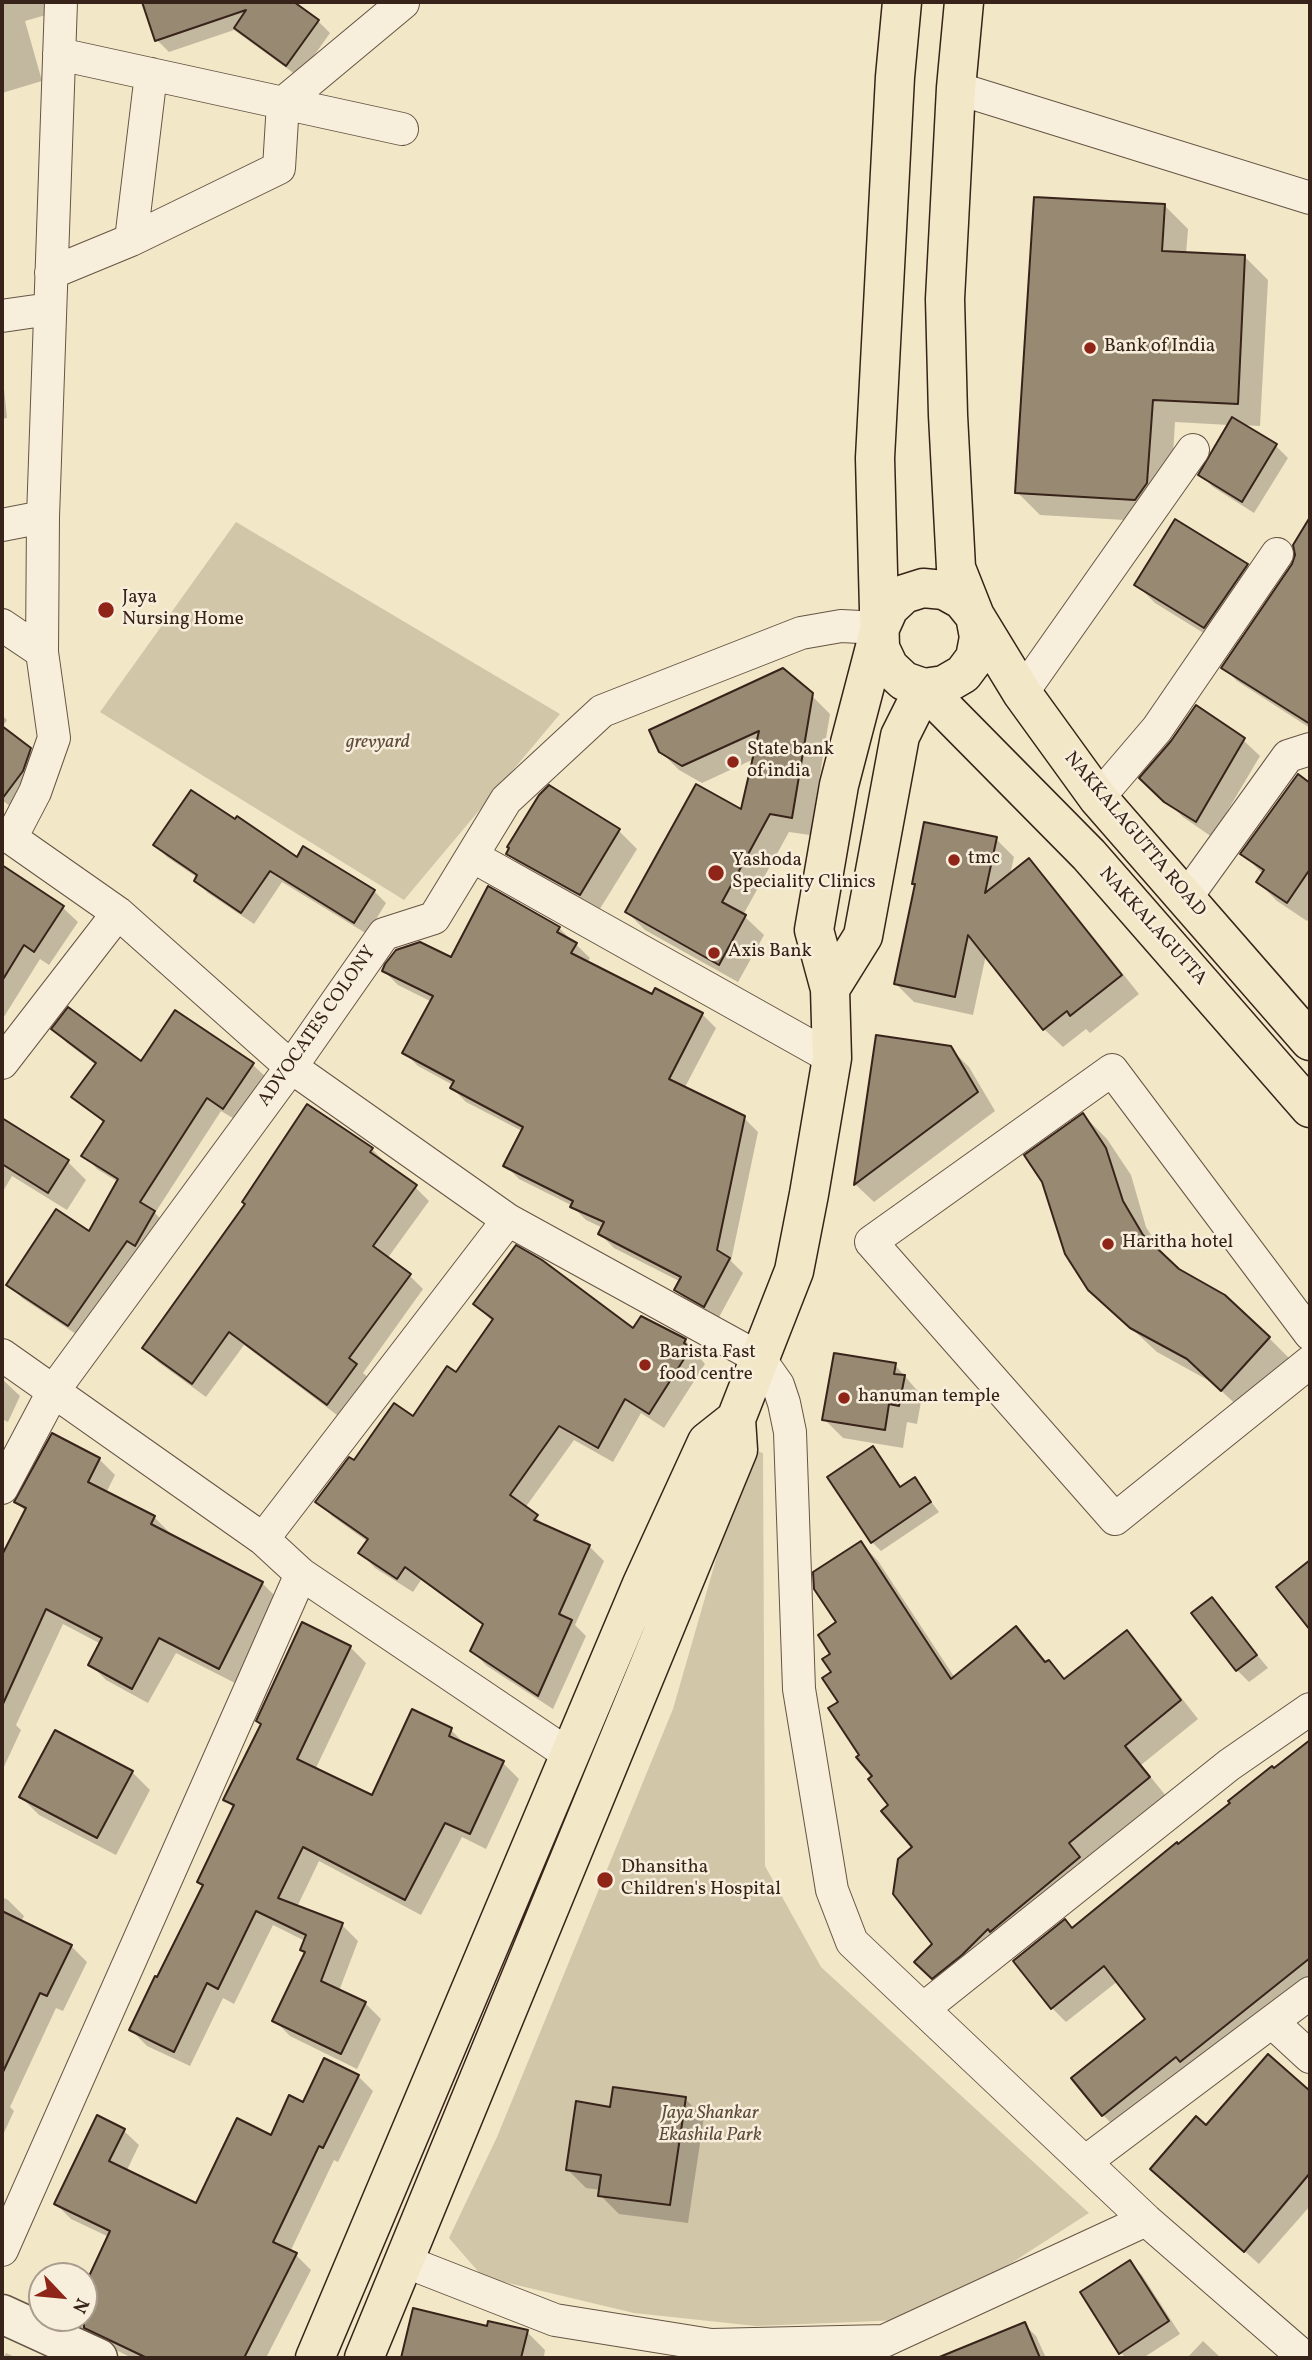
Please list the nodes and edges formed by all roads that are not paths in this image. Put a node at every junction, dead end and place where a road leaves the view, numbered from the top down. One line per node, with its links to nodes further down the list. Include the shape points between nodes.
1 (61, 2): 5 (street)
2 (902, 2): 21 (main road, via 875,458)
3 (964, 2): 7 (main road)
4 (403, 3): 8 (street)
5 (59, 54): 6 (street); 12 (street)
6 (151, 74): 8 (street); 11 (street)
7 (956, 88): 10 (street); 19 (main road, via 945,299 948,415 956,568)
8 (284, 103): 9 (street); 11 (street, via 279,167)
9 (402, 128)
10 (1310, 198)
11 (131, 240): 12 (street)
12 (51, 274): 13 (street)
13 (50, 309): 14 (street); 16 (street)
14 (2, 316)
15 (1194, 450): 24 (street)
16 (43, 517): 17 (street); 22 (street)
17 (2, 525)
18 (1277, 554): 26 (street, via 1157,729)
19 (975, 616): 21 (main road, via 962,600 944,590 923,588 904,594 888,608); 23 (main road, via 979,637 975,657 963,674 944,685); 24 (main road, NAKKALAGUTTA ROAD)
20 (2, 625): 22 (street)
21 (880, 628): 23 (main road, via 880,648 889,667 904,681); 27 (street, ADVOCATES COLONY, via 841,626 801,633 602,711 506,800); 30 (main road, via 839,785 814,930)
22 (42, 652): 29 (street, via 54,738 36,792 11,838)
23 (924, 688): 30 (main road, via 900,736 863,936); 35 (main road, NAKKALAGUTTA, via 1098,865)
24 (1022, 693): 26 (main road, NAKKALAGUTTA ROAD)
25 (1310, 749): 28 (street, via 1288,756)
26 (1098, 798): 28 (main road, NAKKALAGUTTA ROAD)
27 (472, 856): 32 (street); 34 (street, ADVOCATES COLONY, via 434,918 384,934)
28 (1185, 898): 31 (main road, NAKKALAGUTTA ROAD)
29 (118, 913): 33 (street); 34 (street)
30 (830, 989): 32 (main road)
31 (1310, 1041)
32 (832, 1058): 39 (main road, via 794,1271)
33 (2, 1063)
34 (291, 1067): 36 (street); 41 (street, ADVOCATES COLONY)
35 (1310, 1108)
36 (508, 1220): 39 (street); 44 (street)
37 (1310, 1334): 40 (street, via 1112,1070 871,1242 1115,1519)
38 (2, 1355): 41 (street)
39 (759, 1358): 42 (main road); 49 (street, via 778,1385 790,1432 799,1689 832,1890 852,1942)
40 (1310, 1362)
41 (54, 1390): 43 (street, ADVOCATES COLONY); 44 (street)
42 (736, 1419): 47 (main road, via 707,1442); 55 (main road, via 738,1450)
43 (2, 1488)
44 (263, 1539): 45 (street)
45 (301, 1574): 47 (street); 54 (street)
46 (1310, 1709): 49 (street, via 1229,1765)
47 (571, 1756): 60 (main road)
48 (1310, 1993): 50 (street)
49 (923, 2009): 52 (street)
50 (1272, 2022): 51 (street); 52 (street)
51 (1310, 2057)
52 (1085, 2162): 53 (street)
53 (1146, 2220): 57 (street); 62 (street)
54 (2, 2250)
55 (404, 2261): 58 (street, via 555,2320); 61 (main road)
56 (2, 2314): 59 (street)
57 (885, 2350): 58 (street)
58 (708, 2352)
59 (98, 2358)
60 (315, 2358)
61 (364, 2358)
62 (1305, 2358)

